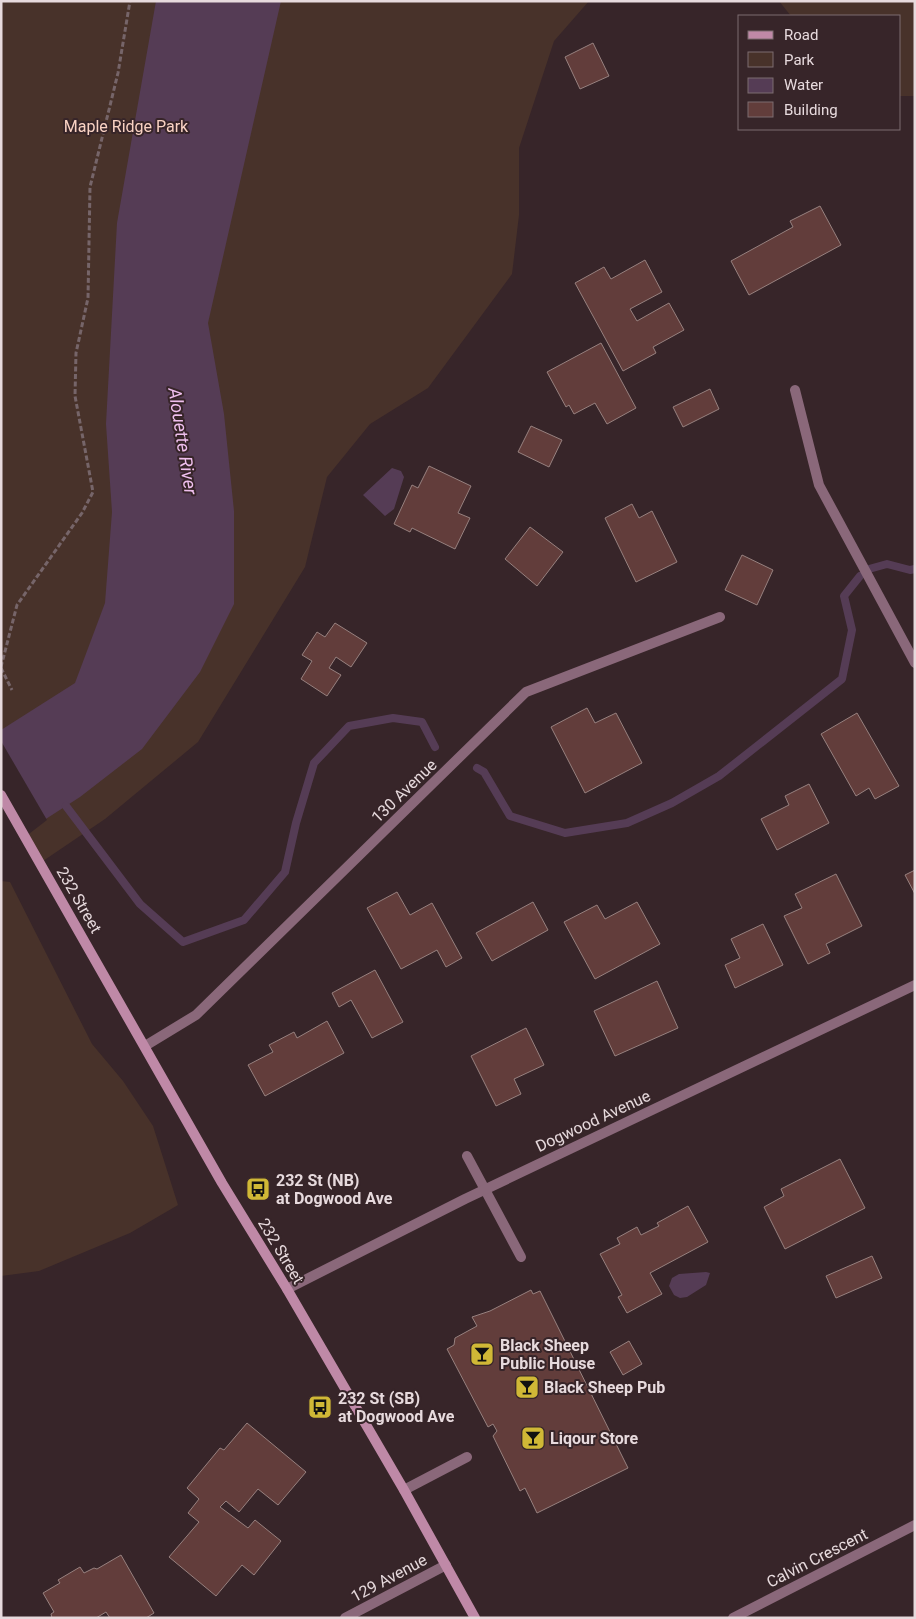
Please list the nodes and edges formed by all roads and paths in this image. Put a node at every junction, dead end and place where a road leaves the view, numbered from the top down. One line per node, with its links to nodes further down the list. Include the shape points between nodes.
1 (130, 1): 5 (path, via 118,73 90,187 88,298 76,353 75,396 93,492 82,513 17,605)
2 (795, 390): 4 (street, via 819,485)
3 (720, 617): 9 (street, 130 Avenue, via 526,692 196,1015)
4 (915, 663)
5 (1, 668): 6 (path)
6 (12, 690)
7 (1, 795): 9 (main road, 232 Street)
8 (915, 985): 11 (street, Dogwood Avenue)
9 (145, 1046): 13 (main road, 232 Street, via 222,1183)
10 (467, 1156): 11 (street)
11 (485, 1190): 12 (street); 13 (street, Dogwood Avenue)
12 (521, 1257)
13 (287, 1289): 15 (main road, 232 Street)
14 (467, 1457): 15 (street)
15 (404, 1490): 17 (main road, 232 Street)
16 (915, 1525): 20 (street, Calvin Crescent)
17 (446, 1565): 18 (street, 129 Avenue); 19 (main road, 232 Street)
18 (345, 1618)
19 (475, 1618)
20 (734, 1618)

